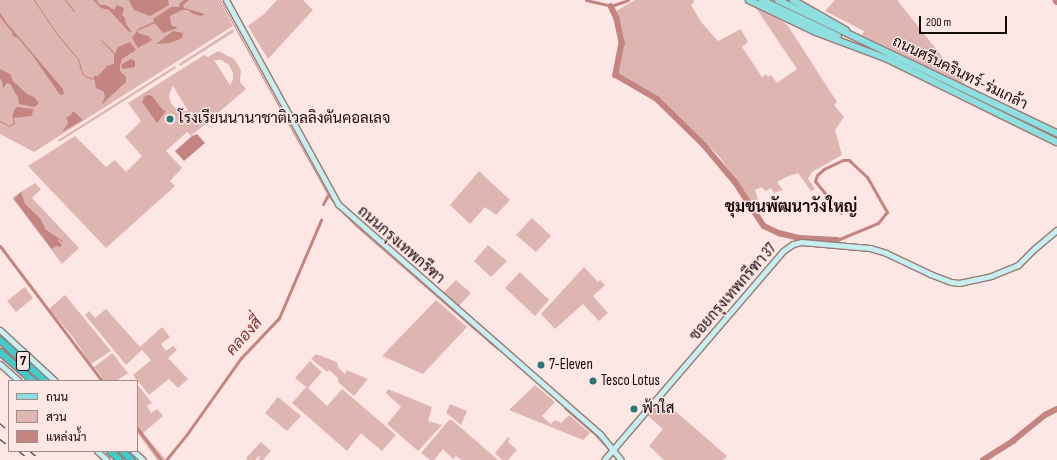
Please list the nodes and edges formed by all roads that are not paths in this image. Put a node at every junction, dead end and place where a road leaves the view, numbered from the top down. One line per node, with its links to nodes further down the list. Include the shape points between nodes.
1 (226, 0): 23 (main road, ถนนกรุงเทพกรีฑา, via 338,204 600,434)
2 (749, 0): 7 (main road, ถนนศรีนครินทร์-ร่มเกล้า, via 816,32)
3 (762, 0): 7 (main road, ถนนศรีนครินทร์-ร่มเกล้า)
4 (778, 0): 6 (main road, ถนนศรีนครินทร์-ร่มเกล้า, via 834,28)
5 (793, 0): 6 (main road, ถนนศรีนครินทร์-ร่มเกล้า)
6 (853, 34): 8 (main road, ถนนศรีนครินทร์-ร่มเกล้า)
7 (857, 46): 9 (main road, ถนนศรีนครินทร์-ร่มเกล้า)
8 (1057, 133)
9 (1057, 142)
10 (1057, 230): 23 (main road, ซอยกรุงเทพกรีฑา 37, via 1018,265 991,276 959,283 950,282 870,248 801,242 789,246)
11 (0, 330): 18 (main road)
12 (0, 340): 17 (highway, 7)
13 (0, 352): 16 (highway, 7)
14 (0, 364): 15 (main road)
15 (18, 380)
16 (31, 380)
17 (44, 380)
18 (54, 380)
19 (98, 452): 24 (main road)
20 (111, 452): 25 (highway)
21 (123, 452): 26 (highway)
22 (134, 452): 27 (main road)
23 (611, 452): 28 (main road, ซอยกรุงเทพกรีฑา 37); 29 (main road, ถนนกรุงเทพกรีฑา)
24 (107, 460)
25 (120, 460)
26 (132, 460)
27 (143, 460)
28 (604, 460)
29 (621, 460)

